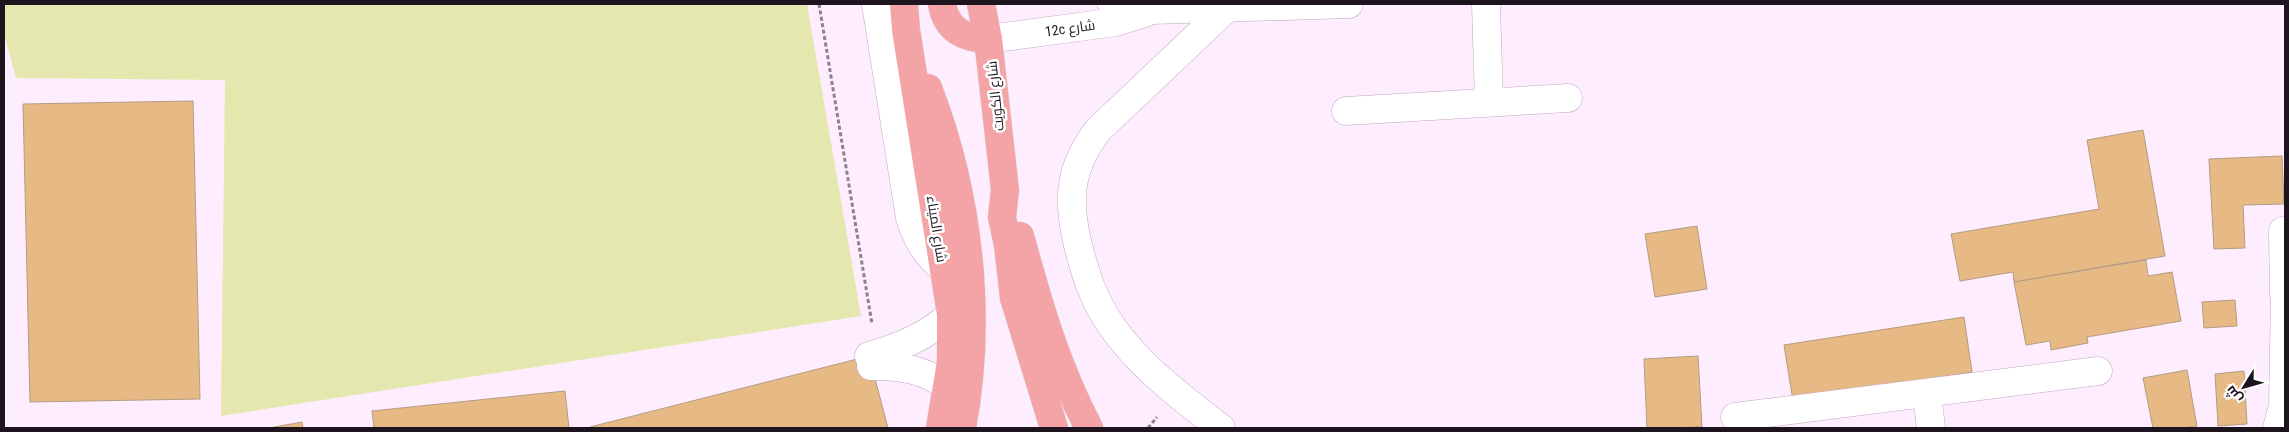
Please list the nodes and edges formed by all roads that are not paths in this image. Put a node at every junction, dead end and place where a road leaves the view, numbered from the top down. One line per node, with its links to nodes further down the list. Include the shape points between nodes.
1 (876, 4): 17 (street, via 910,218 922,247 933,262)
2 (904, 4): 10 (main road)
3 (942, 4): 11 (main road, via 945,17 959,33)
4 (981, 4): 11 (main road, شارع الكويت)
5 (1112, 4): 8 (street, 12c شارع)
6 (1349, 4): 9 (street, 12c شارع)
7 (1486, 4): 13 (street)
8 (1170, 8): 9 (street, 12c شارع); 11 (street, 12c شارع, via 1116,22)
9 (1228, 8): 30 (street, via 1098,130 1078,161 1071,198 1071,216 1083,266 1111,325 1155,373)
10 (906, 30): 17 (main road, شارع الميناء); 27 (main road, via 936,108 956,177 962,211 971,327)
11 (988, 39): 15 (main road, شارع الكويت)
12 (1568, 98): 13 (street)
13 (1489, 102): 14 (street)
14 (1346, 111)
15 (1005, 190): 28 (main road, via 1002,217 1014,298); 29 (main road, via 1060,370)
16 (2283, 231): 18 (street)
17 (944, 269): 19 (main road, شارع الميناء)
18 (2285, 295): 21 (street)
19 (951, 314): 22 (main road, شارع الميناء); 22 (street, via 916,339 873,359 921,371)
20 (2098, 371): 23 (street)
21 (2284, 376): 25 (street)
22 (948, 387): 26 (main road, شارع الميناء)
23 (1927, 394): 24 (street); 31 (street)
24 (1735, 418)
25 (2280, 426)
26 (940, 428)
27 (962, 428)
28 (1054, 428)
29 (1089, 428)
30 (1221, 428)
31 (1931, 428)

